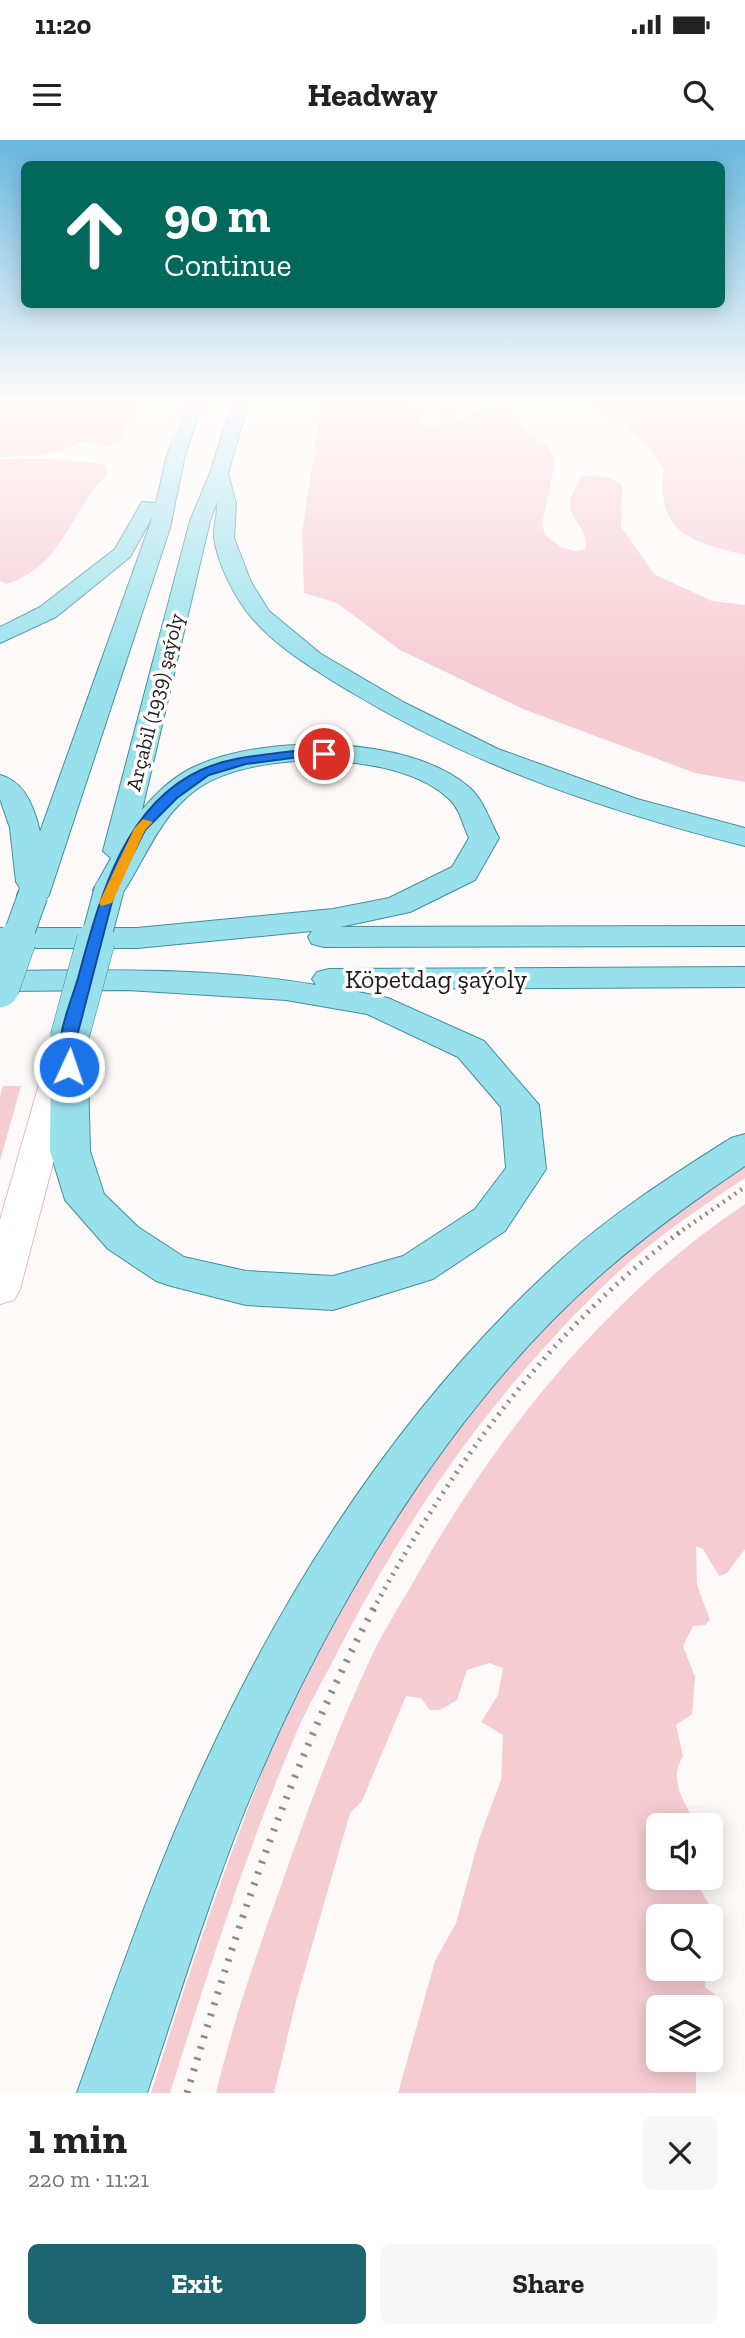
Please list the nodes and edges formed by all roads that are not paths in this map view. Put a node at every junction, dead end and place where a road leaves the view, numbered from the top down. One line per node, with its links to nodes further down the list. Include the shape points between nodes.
1 (156, 491): 5 (main road, via 123,553 48,612)
2 (168, 491): 9 (main road, Arçabil (1939) şaýoly, via 160,528)
3 (212, 491): 8 (main road, Arçabil (1939) şaýoly, via 200,521)
4 (224, 491): 7 (main road, via 224,538 240,582 261,615 313,659 489,755 627,804)
5 (0, 636)
6 (0, 783): 9 (main road, via 7,787 25,827)
7 (745, 836)
8 (108, 890): 12 (main road, via 140,829 173,795 205,772 245,761 300,754 372,756 425,772 462,796 484,838 464,873 399,905 333,919); 17 (main road, Arçabil (1939) şaýoly, bridge)
9 (33, 895): 16 (main road, Arçabil (1939) şaýoly, bridge)
10 (745, 936): 12 (main road, Köpetdag şaýoly)
11 (0, 938): 12 (main road)
12 (137, 938)
13 (745, 978): 14 (main road, Köpetdag şaýoly)
14 (127, 980): 15 (main road); 17 (main road, via 286,990 376,1005 471,1049 520,1105 526,1169 490,1220 418,1268 333,1293 246,1288 172,1270 123,1238 86,1200 70,1151)
15 (0, 981)
16 (0, 988)
17 (69, 1040): 19 (street, Arçabil (1939) şaýoly)
18 (745, 1147): 20 (main road, via 676,1191 590,1257 507,1337 426,1437 330,1579 231,1774 176,1909)
19 (0, 1289)
20 (112, 2093)

